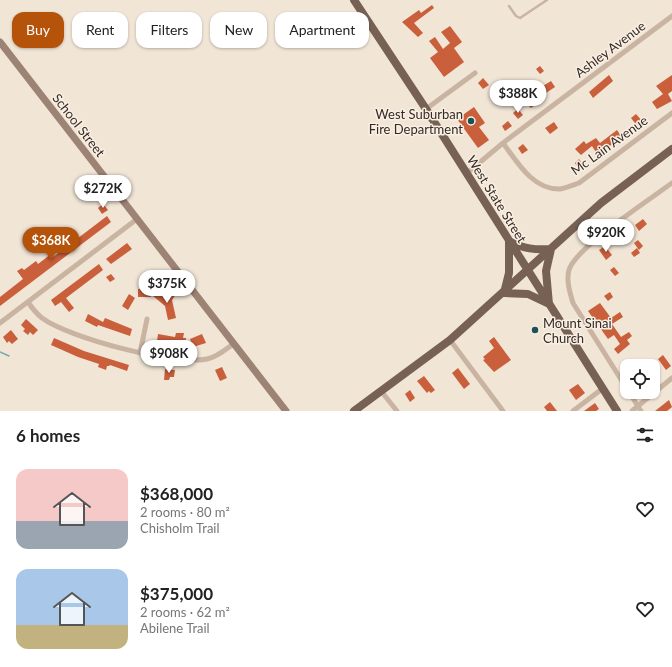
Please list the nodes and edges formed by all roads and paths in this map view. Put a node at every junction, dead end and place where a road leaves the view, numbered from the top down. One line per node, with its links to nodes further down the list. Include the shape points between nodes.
1 (354, 0): 7 (main road, West State Street)
2 (547, 0): 3 (lane, via 520,18)
3 (509, 6)
4 (672, 16): 9 (street, Ashley Avenue)
5 (0, 42): 13 (main road, School Street)
6 (475, 73): 7 (street)
7 (426, 109): 11 (main road, West State Street)
8 (672, 113): 9 (street, Mc Lain Avenue, via 579,183 560,189 544,185 527,175)
9 (503, 143): 11 (street, Ashley Avenue)
10 (672, 149): 15 (main road, via 601,202)
11 (467, 173): 14 (main road, West State Street)
12 (672, 183): 25 (street, via 593,242 578,256 569,270 569,287 573,303)
13 (137, 219): 18 (street); 23 (main road, School Street)
14 (509, 241): 15 (main road, via 523,248); 16 (main road, West State Street); 17 (main road, via 509,273)
15 (551, 249): 16 (main road); 19 (main road, via 546,271)
16 (528, 271): 17 (main road); 19 (main road, West State Street)
17 (504, 293): 19 (main road, via 528,294); 22 (main road)
18 (28, 302): 21 (street); 24 (street, via 43,318 56,325 84,337)
19 (549, 304): 27 (main road, West State Street)
20 (147, 319): 24 (street)
21 (0, 323)
22 (450, 340): 28 (main road); 34 (street)
23 (233, 344): 24 (street, via 214,357 206,359 186,360); 31 (main road, School Street)
24 (140, 353)
25 (620, 378)
26 (672, 378): 30 (street)
27 (602, 389): 35 (street); 36 (main road, West State Street)
28 (381, 391): 32 (main road); 33 (street)
29 (634, 399): 30 (street)
30 (638, 405): 37 (street); 38 (street)
31 (286, 411)
32 (354, 411)
33 (397, 411)
34 (503, 411)
35 (573, 411)
36 (617, 411)
37 (632, 411)
38 (641, 411)

